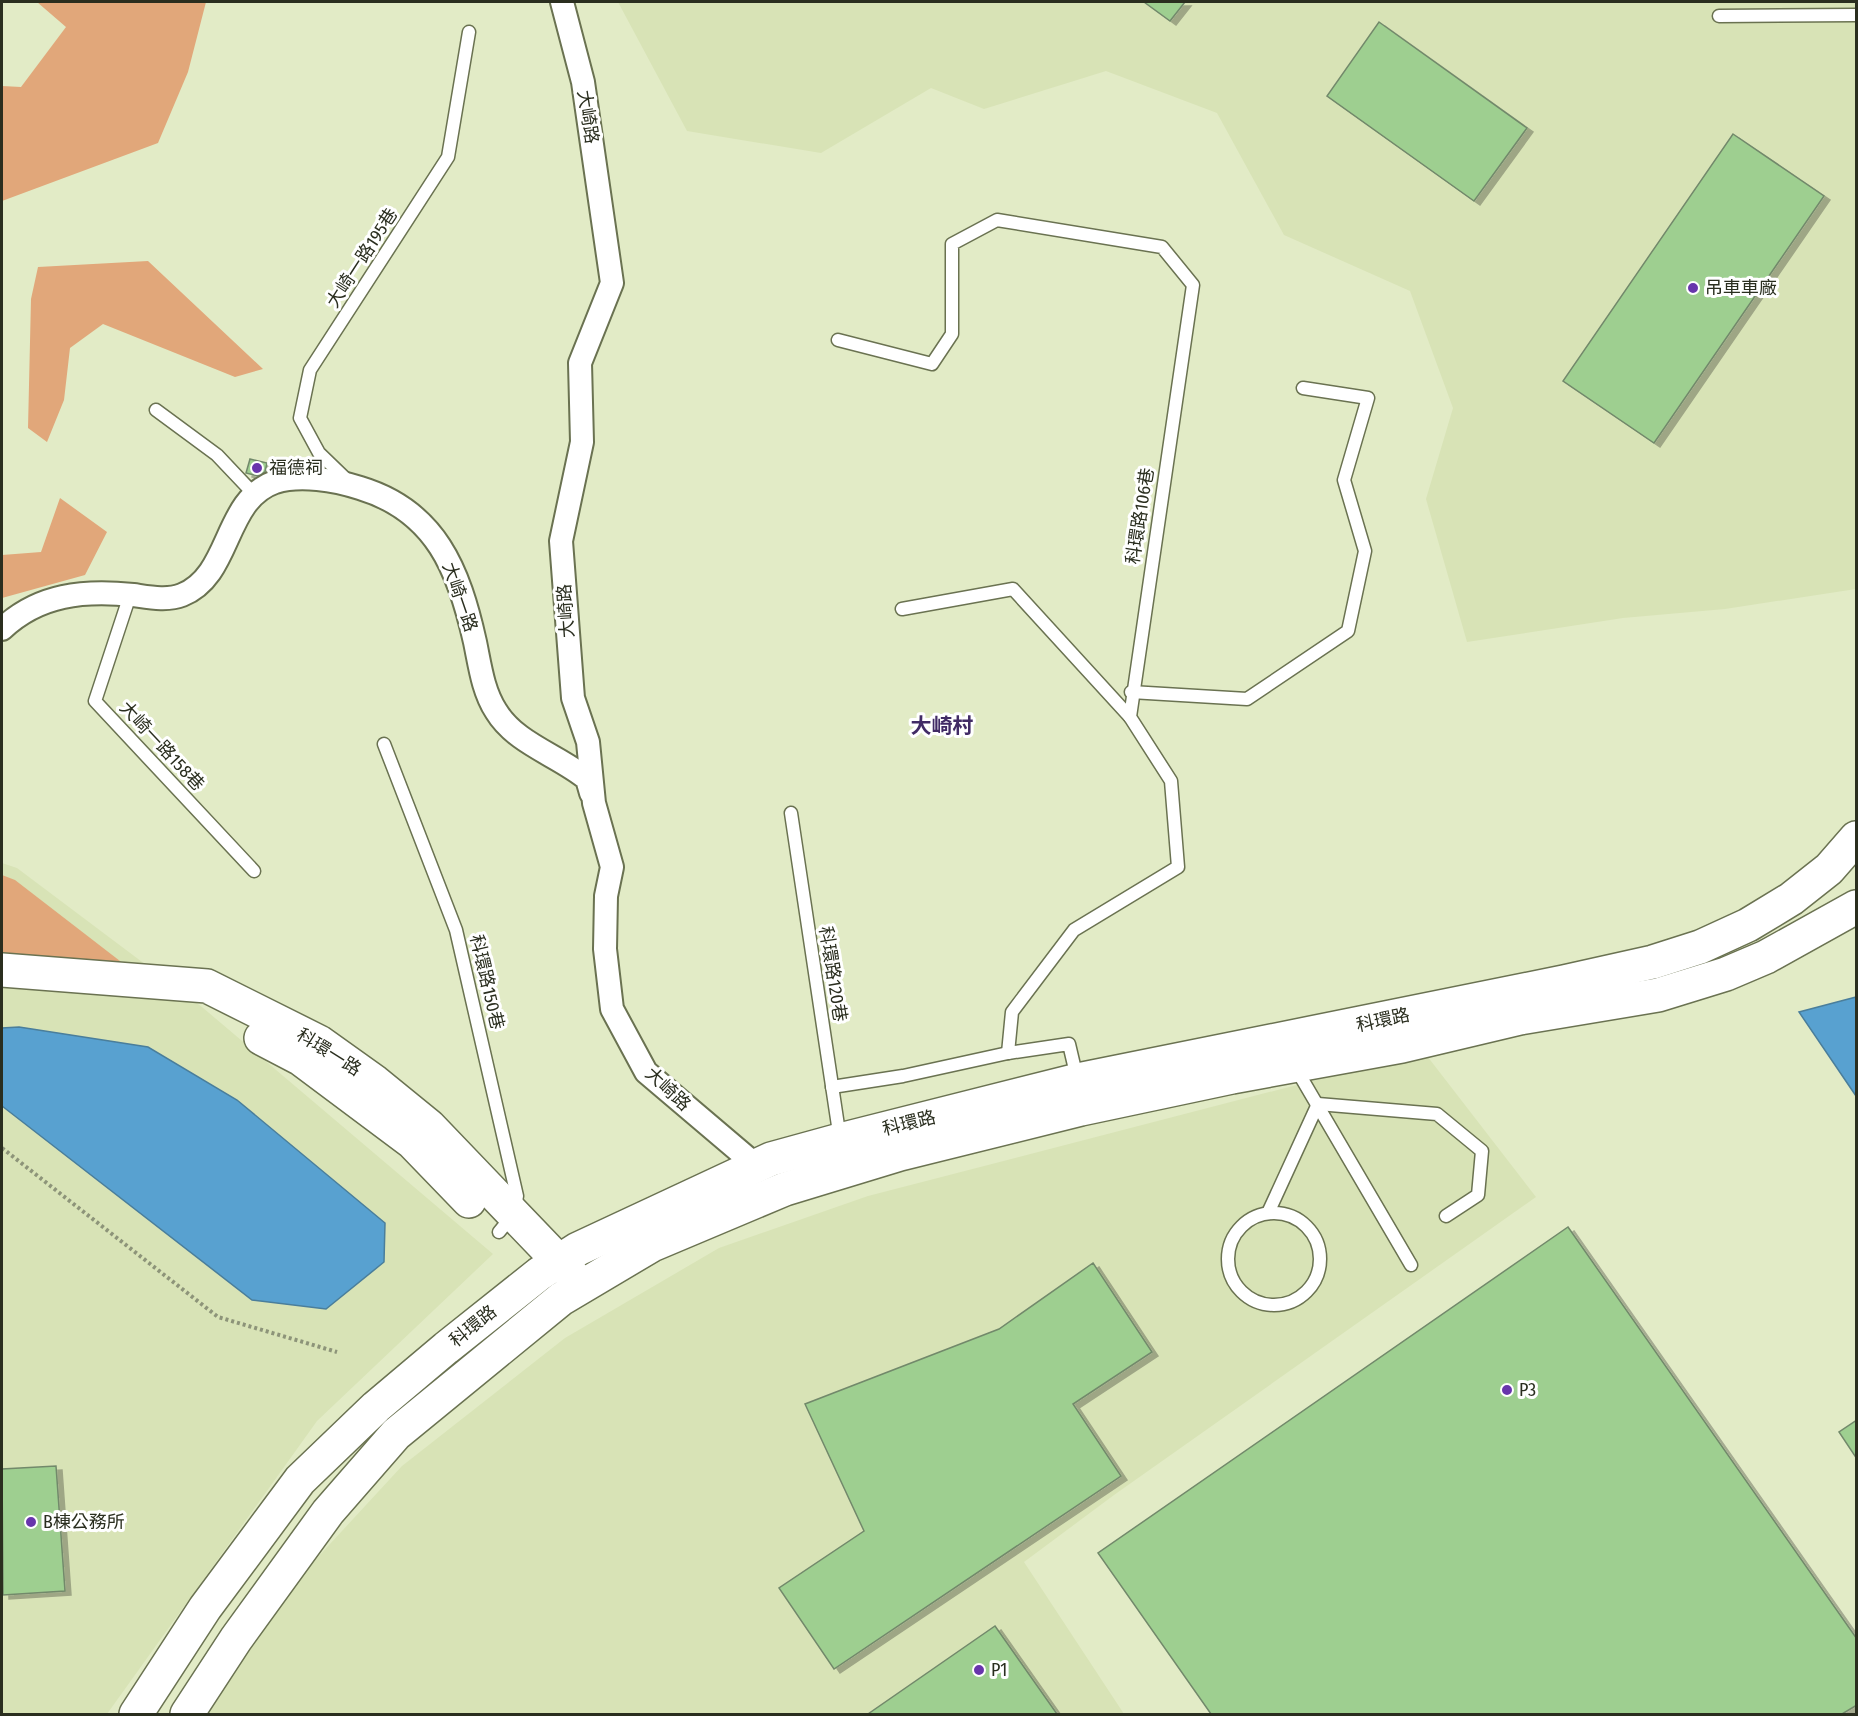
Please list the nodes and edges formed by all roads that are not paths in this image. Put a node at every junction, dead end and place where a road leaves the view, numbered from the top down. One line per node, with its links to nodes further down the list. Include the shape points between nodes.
1 (562, 2): 16 (street, 大崎路, via 583,82 612,283 580,363 582,442 561,542 573,698 588,742)
2 (1857, 15): 3 (lane)
3 (1719, 16)
4 (468, 32): 8 (lane, 大崎一路195巷, via 448,157 310,370 300,418 319,453)
5 (838, 340): 13 (lane, 科環路106巷, via 932,364 952,334 952,244 998,220 1162,248 1181,270 1193,285)
6 (1303, 388): 13 (lane, via 1368,398 1344,480 1365,550 1348,631 1247,699)
7 (156, 410): 9 (lane, via 218,455)
8 (353, 486): 9 (street, 大崎一路, via 300,478 274,482); 16 (street, 大崎一路, via 399,504 418,518 441,547 459,586 485,688 497,714 517,735 586,778)
9 (254, 494): 10 (street, 大崎一路, via 240,512 209,573 196,587 163,598)
10 (129, 595): 12 (street, 大崎一路, via 65,595 38,603); 19 (lane, 大崎一路158巷, via 95,701)
11 (902, 609): 14 (lane, via 1013,589)
12 (2, 629)
13 (1131, 692): 14 (lane, 科環路106巷)
14 (1130, 717): 24 (lane, via 1171,781 1178,867 1074,930 1012,1012)
15 (384, 744): 32 (lane, 科環路150巷, via 456,930 517,1196)
16 (594, 803): 29 (street, 大崎路, via 612,867 606,896 605,949 612,1009 646,1072)
17 (791, 813): 25 (lane, 科環路120巷)
18 (1857, 838): 23 (street, 科環路, via 1829,869 1799,893 1748,925 1700,947)
19 (254, 871)
20 (1857, 907): 23 (street, 科環路, via 1766,957 1658,995 1520,1018 1402,1046)
21 (2, 970): 32 (street, 科環一路, via 207,986 319,1042 429,1126)
22 (2, 990): 32 (street, 科環一路, via 202,1007 301,1059 412,1142)
23 (1292, 1052): 26 (street, 科環路); 27 (lane)
24 (1008, 1053): 25 (lane); 26 (lane, via 1069,1044)
25 (832, 1087): 28 (lane, 科環路120巷)
26 (1080, 1094): 28 (street, 科環路); 35 (street, 科環路, via 785,1189 652,1245)
27 (1318, 1104): 30 (lane); 31 (lane, via 1437,1114 1482,1151 1478,1195); 33 (lane)
28 (840, 1140): 29 (street, 科環路, via 771,1159)
29 (758, 1167): 34 (street, 科環路, via 641,1219)
30 (1268, 1213): 30 (lane, via 1240,1227 1232,1240 1229,1271 1236,1286 1248,1297 1262,1304 1278,1305 1305,1294 1319,1269 1320,1254 1308,1228 1290,1216)
31 (1446, 1216)
32 (506, 1223): 34 (street, 科環一路)
33 (1411, 1265)
34 (548, 1267): 35 (street, 科環一路); 36 (street, 科環路, via 376,1407 300,1480 205,1608)
35 (572, 1292): 37 (street, 科環路, via 396,1434 328,1512)
36 (136, 1714)
37 (187, 1714)

